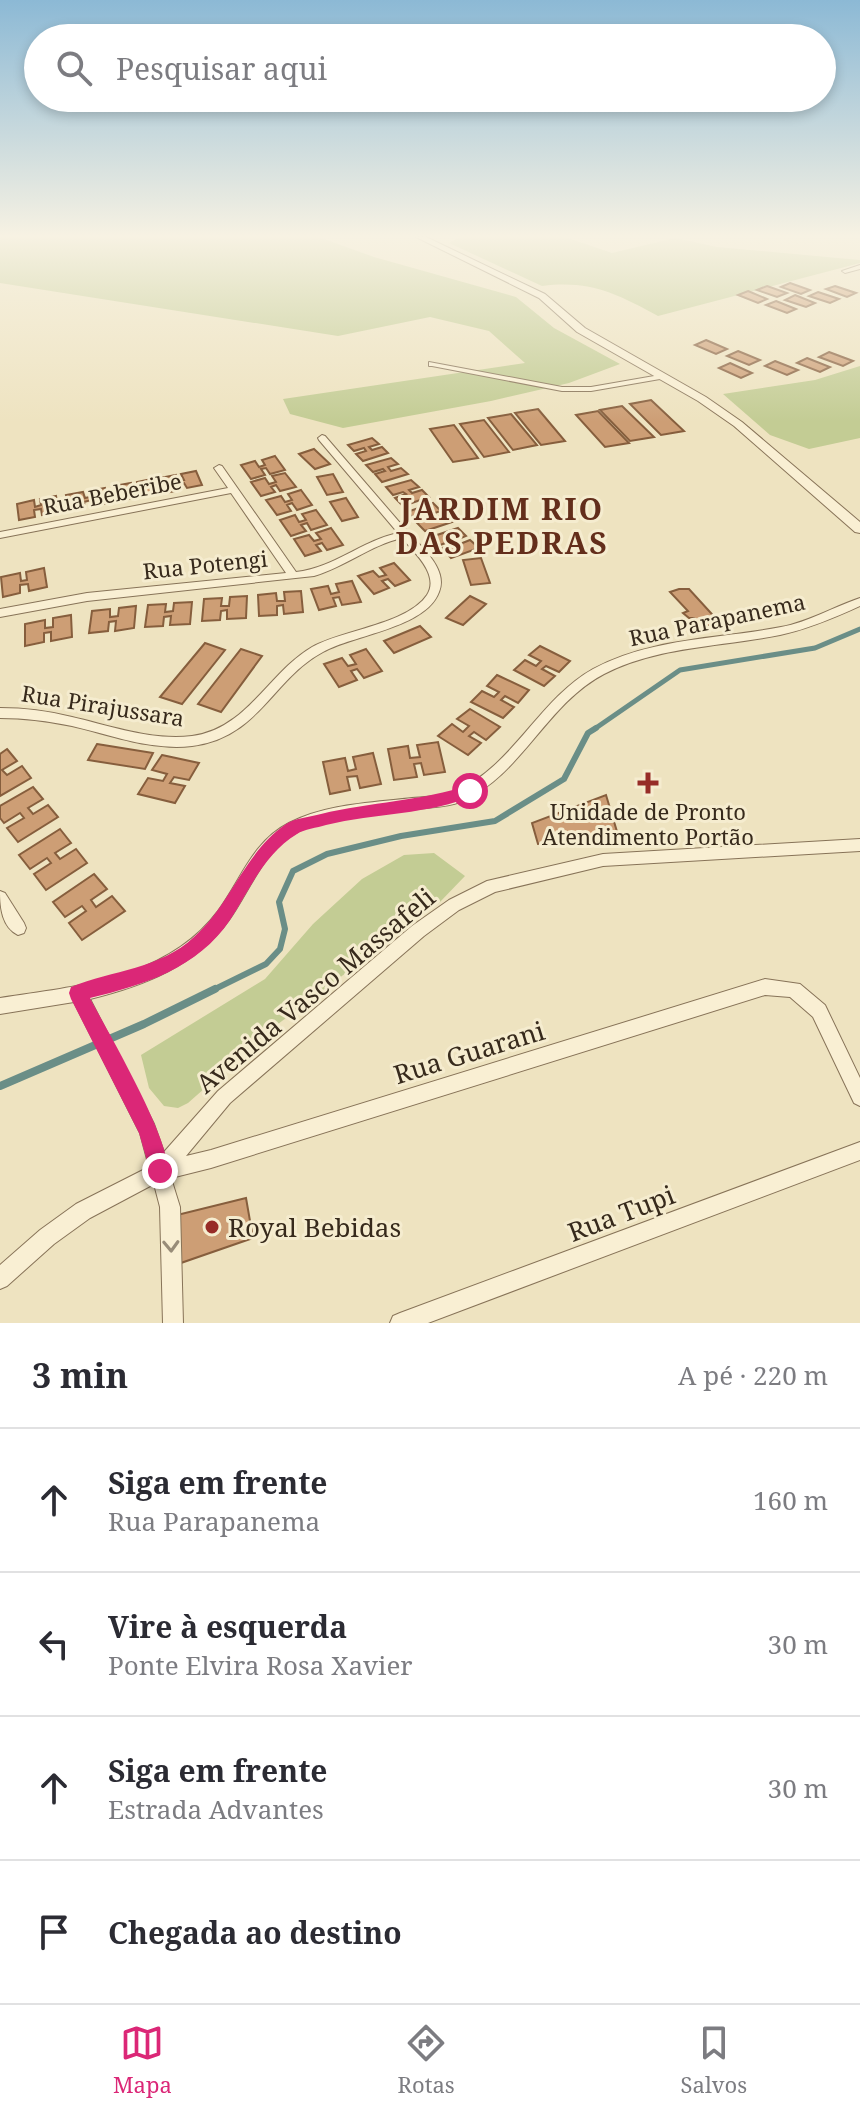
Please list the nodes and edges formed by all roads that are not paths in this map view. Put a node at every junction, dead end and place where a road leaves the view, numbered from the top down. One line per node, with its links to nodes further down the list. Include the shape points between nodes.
1 (545, 299): 5 (street, via 581,330)
2 (432, 364): 4 (street)
3 (452, 372): 4 (street)
4 (491, 375): 5 (street, via 575,390)
5 (660, 377): 9 (street, via 738,424)
6 (322, 438): 10 (street, Rua Pirajussara)
7 (219, 468): 8 (street)
8 (232, 490): 11 (street, Rua Beberibe); 12 (street)
9 (860, 529)
10 (407, 534): 12 (street, Rua Potengi, via 376,541 334,567); 15 (street, Rua Pirajussara, via 435,576 430,599 413,613 312,652 245,720 215,736 190,742 160,740 48,717)
11 (0, 535)
12 (293, 575): 14 (street, Rua Potengi, via 87,597)
13 (860, 602): 19 (street, Rua Parapanema, via 784,630 654,651 599,672 565,695 487,780 451,799 358,811 293,827 262,854 200,944 134,979)
14 (0, 613)
15 (0, 713)
16 (860, 845): 23 (street, Avenida Vasco Massafeli, via 603,860 492,886 418,931 224,1097)
17 (0, 898): 18 (street)
18 (18, 928)
19 (78, 993): 20 (street, Rua Parapanema); 23 (street, via 148,1130)
20 (1, 1006)
21 (860, 1097): 23 (street, Rua Guarani, via 819,1011 794,990 765,987)
22 (860, 1151): 26 (street, Rua Tupi)
23 (160, 1171): 24 (street, Avenida Vasco Massafeli, via 83,1211); 25 (street, one-way to 25, via 170,1207)
24 (0, 1279)
25 (173, 1323)
26 (400, 1323)

